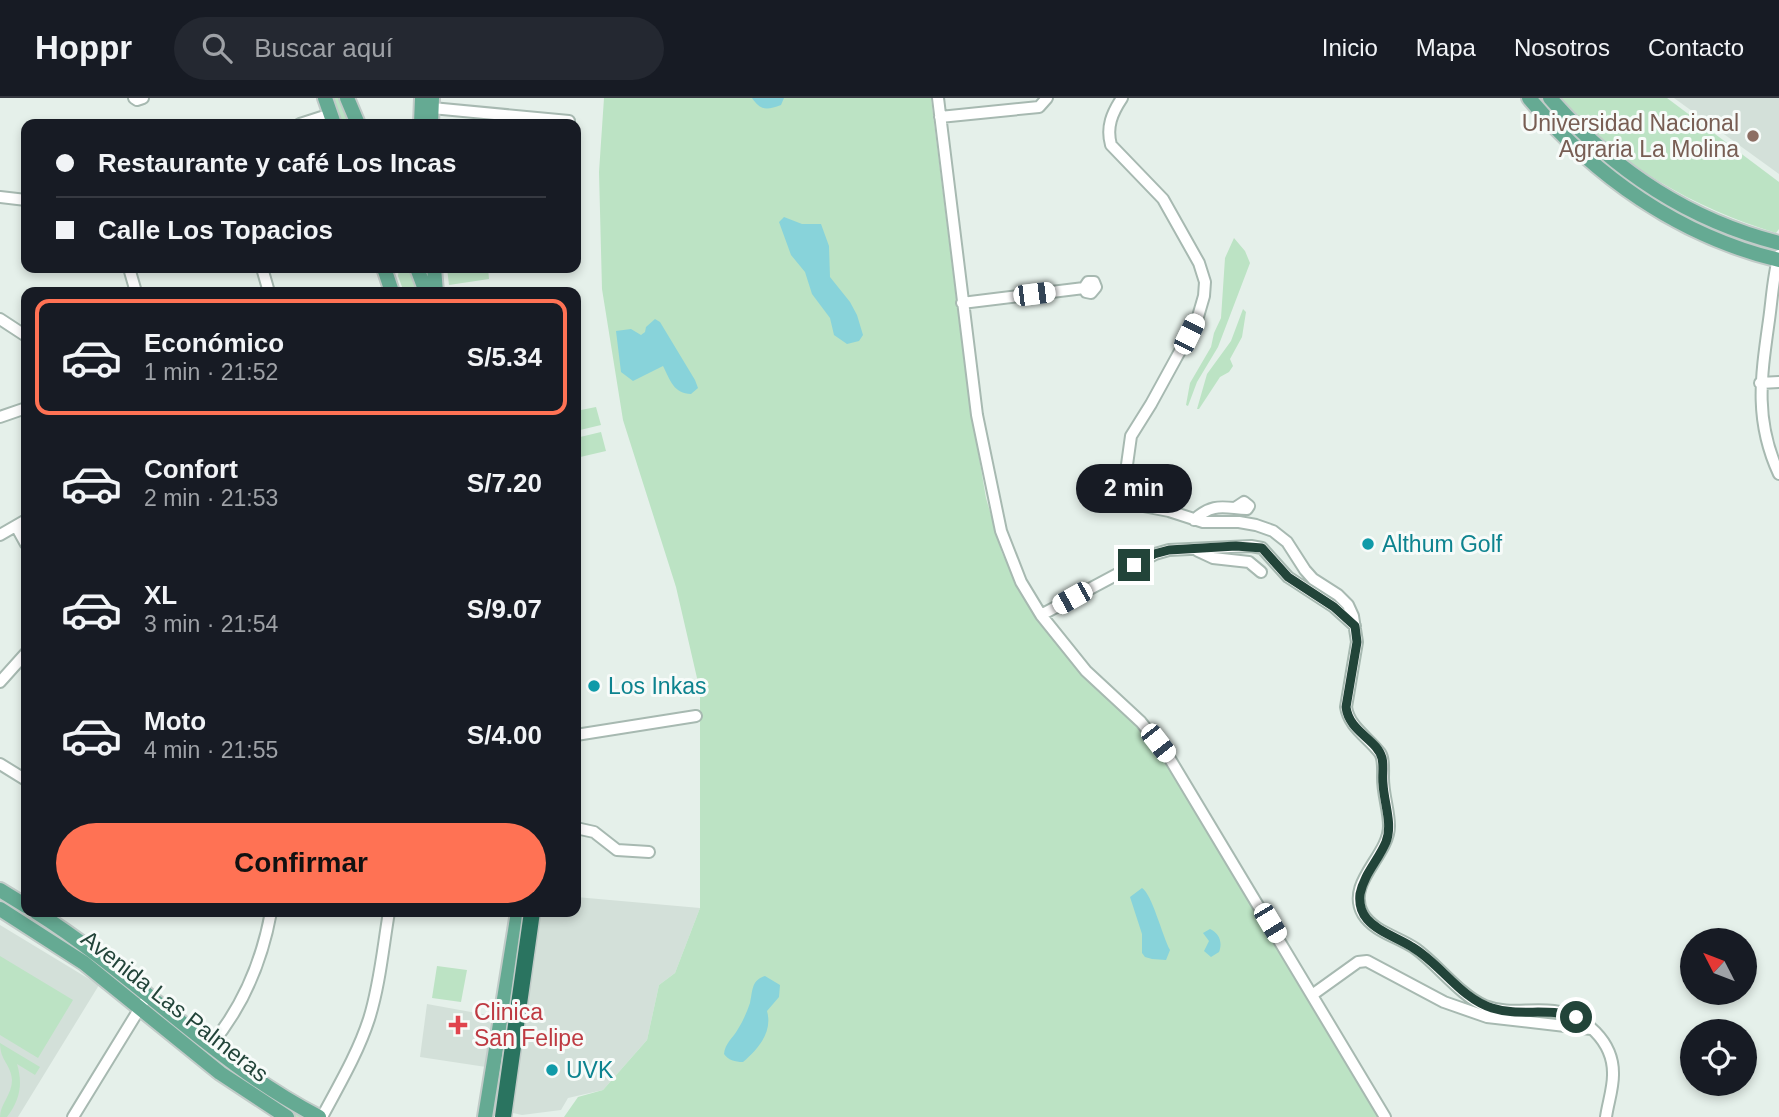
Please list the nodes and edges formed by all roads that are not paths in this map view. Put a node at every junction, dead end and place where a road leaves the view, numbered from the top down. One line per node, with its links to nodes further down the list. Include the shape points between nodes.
1 (134, 98): 2 (street)
2 (143, 98)
3 (324, 98): 12 (main road)
4 (348, 98): 13 (main road)
5 (938, 98): 11 (street)
6 (1047, 98): 11 (street, via 1039,107)
7 (1122, 98): 30 (street, via 1111,119 1111,145 1163,199 1205,282 1197,320 1131,436 1126,492 1143,506)
8 (1529, 98): 19 (main road, via 1585,159 1635,196 1716,240)
9 (1550, 98): 18 (main road, via 1597,147 1646,184 1731,229)
10 (428, 102): 14 (main road); 15 (street)
11 (940, 117): 21 (street)
12 (332, 119)
13 (356, 119)
14 (423, 119)
15 (554, 119)
16 (0, 197): 17 (street)
17 (21, 199)
18 (1779, 243)
19 (1779, 258): 25 (street)
20 (1084, 288): 21 (street)
21 (962, 303): 35 (street, via 977,415 1001,531 1021,582)
22 (0, 319): 23 (street)
23 (21, 333)
24 (1779, 382): 25 (street)
25 (1760, 383): 28 (street, via 1765,438)
26 (21, 409): 27 (street)
27 (2, 415)
28 (1779, 472)
29 (1235, 509): 30 (street, via 1215,506)
30 (1194, 520): 36 (street, via 1239,522 1273,531 1287,542 1304,570 1348,605)
31 (21, 523): 32 (street)
32 (0, 535)
33 (1196, 550): 34 (street, via 1213,558 1249,562); 35 (street, via 1154,554); 36 (street, via 1262,548 1288,577)
34 (1261, 572)
35 (1041, 615): 56 (street, via 1086,671 1141,722 1170,758)
36 (1355, 626): 62 (street, via 1347,716 1382,755 1389,824 1385,846 1364,880 1361,911 1368,921 1434,962 1479,1003 1507,1012 1568,1014)
37 (21, 658): 38 (street)
38 (0, 681)
39 (696, 716): 40 (street)
40 (581, 734)
41 (0, 764): 42 (street)
42 (21, 777)
43 (581, 829): 44 (street, via 594,832 617,850)
44 (649, 852)
45 (0, 890): 46 (main road)
46 (21, 903)
47 (0, 909): 57 (main road, Avenida Las Palmeras, via 65,949)
48 (44, 917): 55 (main road, Avenida Las Palmeras)
49 (270, 917): 63 (street, via 249,988)
50 (388, 917): 66 (street, via 368,1020)
51 (520, 917): 59 (main road)
52 (520, 917): 68 (highway)
53 (531, 917): 69 (highway, bridge)
54 (538, 917): 61 (main road)
55 (150, 995): 57 (street); 58 (main road, Avenida Las Palmeras)
56 (1312, 995): 62 (street, via 1358,962 1367,961 1444,1002 1488,1017); 71 (street)
57 (140, 1008): 60 (main road, Avenida Las Palmeras); 64 (street)
58 (167, 1010): 60 (main road, via 157,1014); 63 (main road, Avenida Las Palmeras)
59 (502, 1017): 61 (main road, via 511,1024); 67 (main road)
60 (157, 1022): 65 (main road, Avenida Las Palmeras, via 220,1073)
61 (521, 1022): 70 (main road, via 509,1104)
62 (1591, 1029): 72 (street, via 1610,1055 1613,1075)
63 (211, 1046): 66 (main road, Avenida Las Palmeras, via 264,1085)
64 (74, 1117)
65 (287, 1117)
66 (321, 1117)
67 (485, 1117)
68 (493, 1117)
69 (503, 1117)
70 (512, 1117)
71 (1385, 1117)
72 (1606, 1117)

